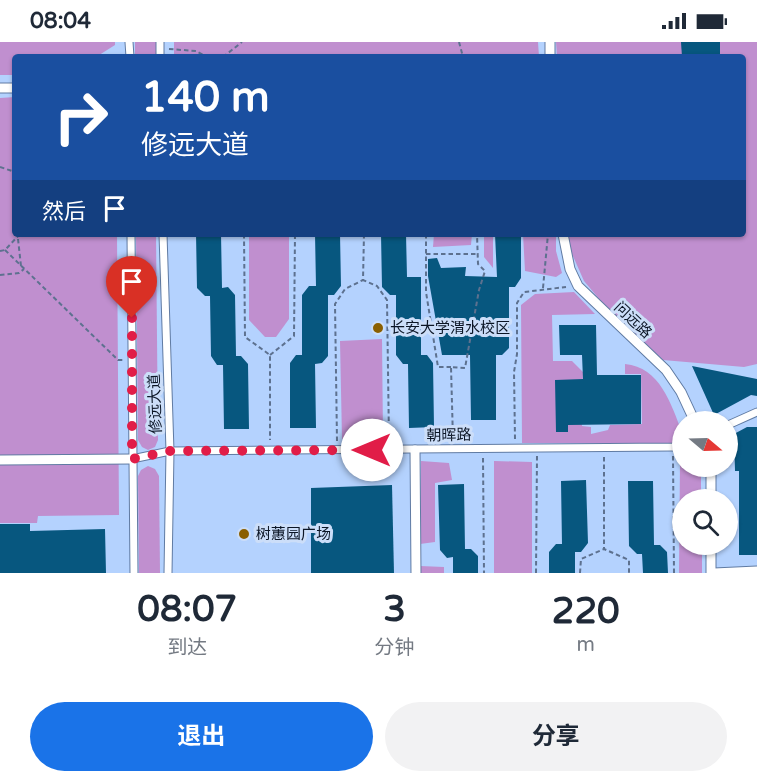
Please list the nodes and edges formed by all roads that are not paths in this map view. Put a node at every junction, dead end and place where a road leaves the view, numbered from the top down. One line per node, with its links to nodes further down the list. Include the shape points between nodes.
1 (131, 237): 10 (street, 修远大道)
2 (163, 237): 9 (street, 修远大道)
3 (564, 237): 4 (street, 问远路, via 578,286 666,370)
4 (690, 411)
5 (757, 412): 6 (street)
6 (738, 421)
7 (672, 447): 8 (street, 朝晖路)
8 (415, 450): 9 (street, 朝晖路); 16 (street)
9 (170, 451): 10 (street, 朝晖路); 15 (street, 修远大道)
10 (132, 459): 11 (street, 朝晖路); 14 (street, 修远大道)
11 (0, 460)
12 (712, 555): 17 (street)
13 (757, 571): 17 (street)
14 (134, 573)
15 (168, 573)
16 (416, 573)
17 (713, 573)

